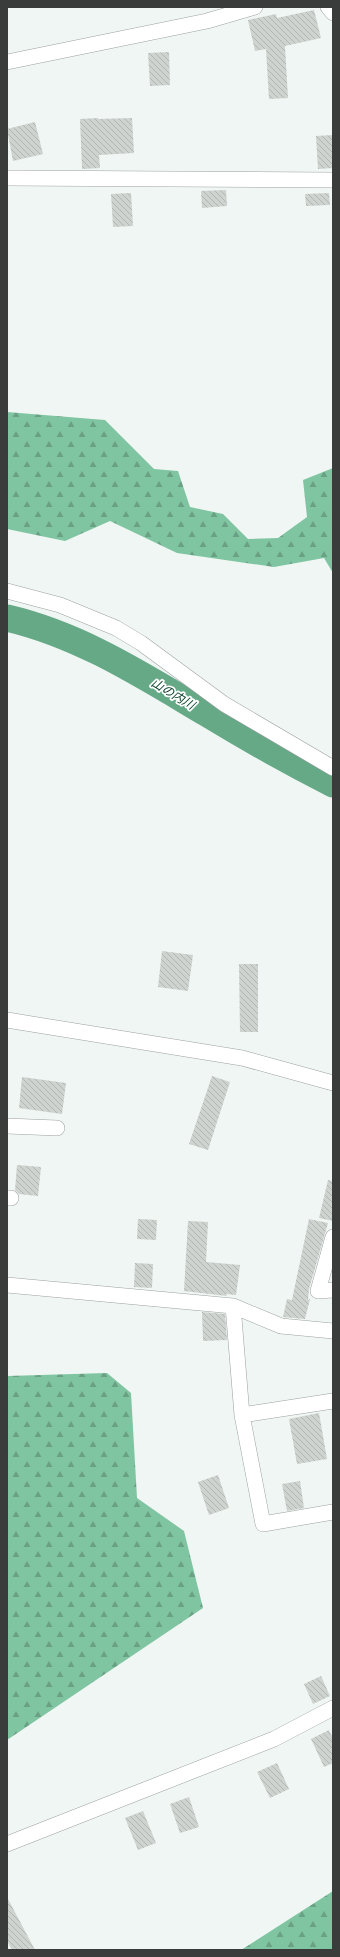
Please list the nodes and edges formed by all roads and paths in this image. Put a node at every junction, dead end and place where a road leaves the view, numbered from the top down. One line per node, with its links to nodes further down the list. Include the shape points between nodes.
1 (255, 7): 4 (street, via 207,22)
2 (328, 7): 3 (street)
3 (333, 13)
4 (7, 62)
5 (7, 178): 6 (street)
6 (333, 180)
7 (7, 591): 8 (street, via 60,605 116,628 141,643 224,704)
8 (333, 768)
9 (7, 1020): 10 (street, via 242,1058)
10 (333, 1083)
11 (7, 1126): 12 (street)
12 (57, 1128)
13 (333, 1238): 15 (street, via 318,1291)
14 (7, 1285): 16 (street)
15 (333, 1290)
16 (233, 1306): 17 (street, via 281,1326); 19 (street)
17 (333, 1331)
18 (333, 1401): 19 (street)
19 (242, 1415): 20 (street, via 263,1524)
20 (333, 1512)
21 (333, 1708): 22 (street, via 274,1739)
22 (7, 1844)

